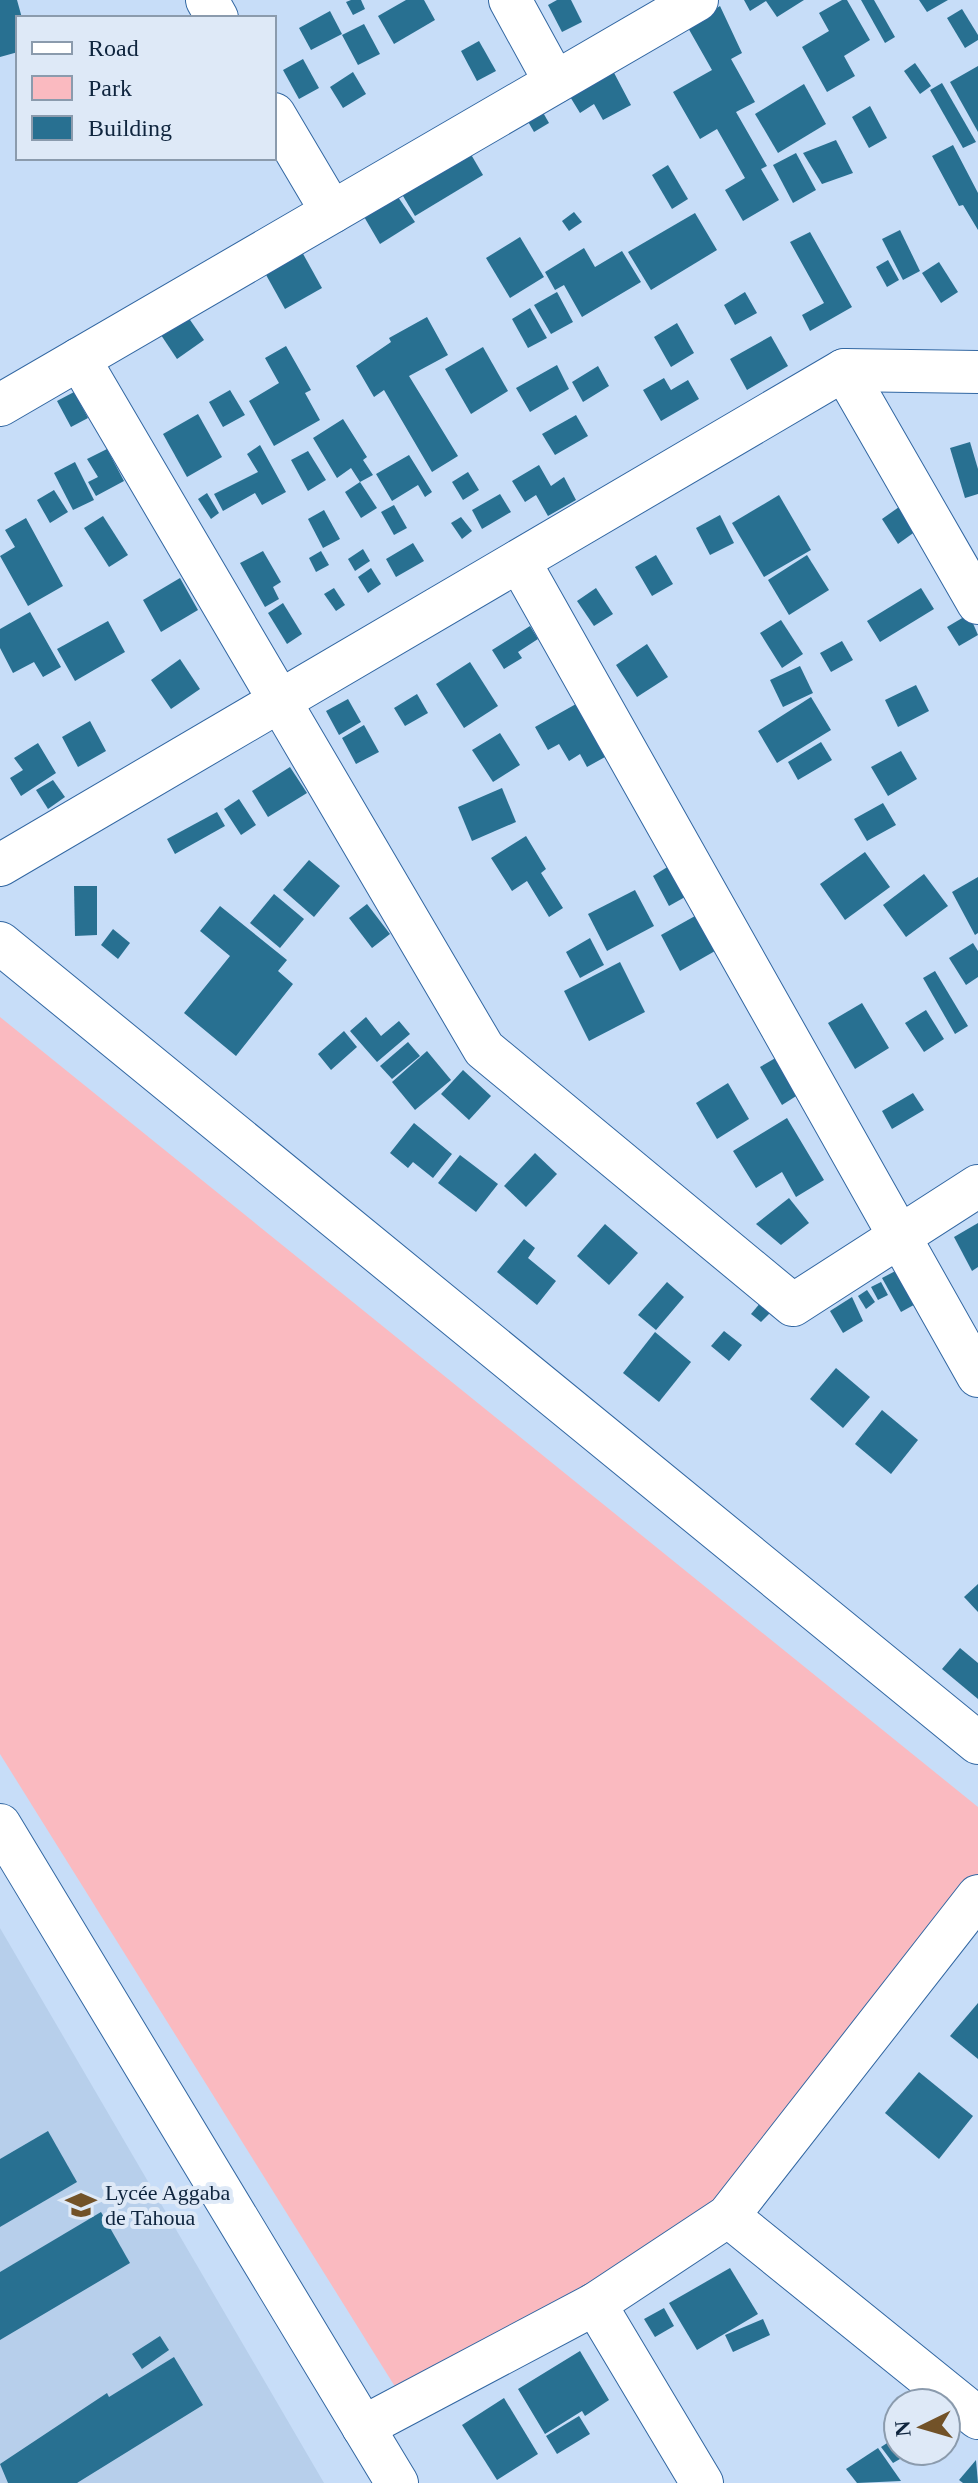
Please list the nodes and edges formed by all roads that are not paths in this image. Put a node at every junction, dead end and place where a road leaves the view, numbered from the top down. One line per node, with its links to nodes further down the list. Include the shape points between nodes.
1 (510, 0): 3 (street)
2 (697, 0): 3 (street)
3 (555, 82): 5 (street)
4 (276, 117): 5 (street)
5 (332, 212): 6 (street)
6 (79, 359): 9 (street); 12 (street)
7 (844, 370): 8 (street); 10 (street); 11 (street)
8 (978, 372)
9 (0, 405)
10 (519, 561): 12 (street); 16 (street)
11 (978, 603)
12 (278, 702): 13 (street); 16 (street, via 484,1049 793,1305)
13 (0, 865)
14 (0, 943): 18 (street)
15 (978, 1186): 16 (street)
16 (896, 1236): 17 (street)
17 (978, 1376)
18 (978, 1743)
19 (0, 1825): 24 (street)
20 (978, 1896): 21 (street)
21 (728, 2216): 22 (street); 23 (street)
22 (595, 2304): 24 (street); 26 (street)
23 (978, 2418)
24 (363, 2427): 25 (street)
25 (397, 2483)
26 (702, 2483)

